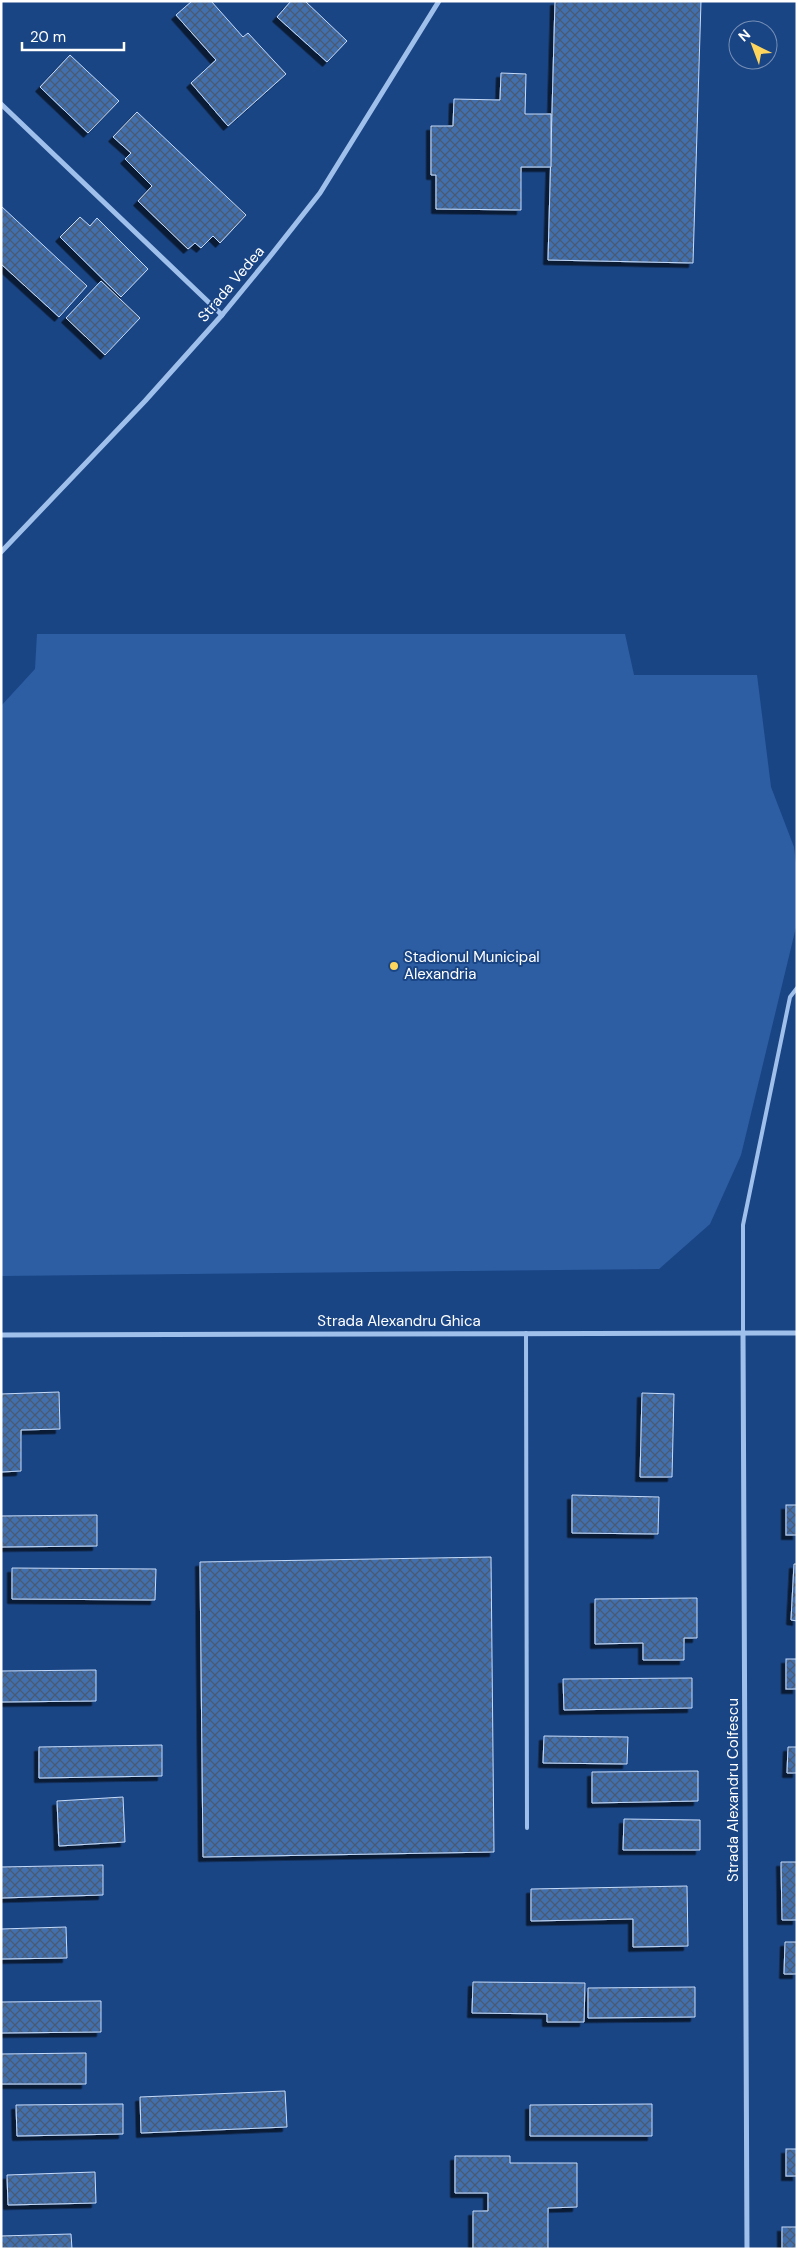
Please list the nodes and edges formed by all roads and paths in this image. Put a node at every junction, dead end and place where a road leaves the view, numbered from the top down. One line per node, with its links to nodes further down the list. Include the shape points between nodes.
1 (440, 1): 3 (street, Strada Vedea, via 320,193)
2 (1, 104): 3 (street)
3 (222, 315): 4 (street, Strada Vedea)
4 (1, 552)
5 (797, 988): 6 (lane, via 790,997 743,1225)
6 (743, 1332): 7 (street, Strada Alexandru Ghica); 8 (street, Strada Alexandru Ghica); 11 (street, Strada Alexandru Colfescu)
7 (526, 1333): 9 (street, Strada Alexandru Ghica); 10 (lane)
8 (797, 1333)
9 (1, 1335)
10 (527, 1828)
11 (747, 2249)

